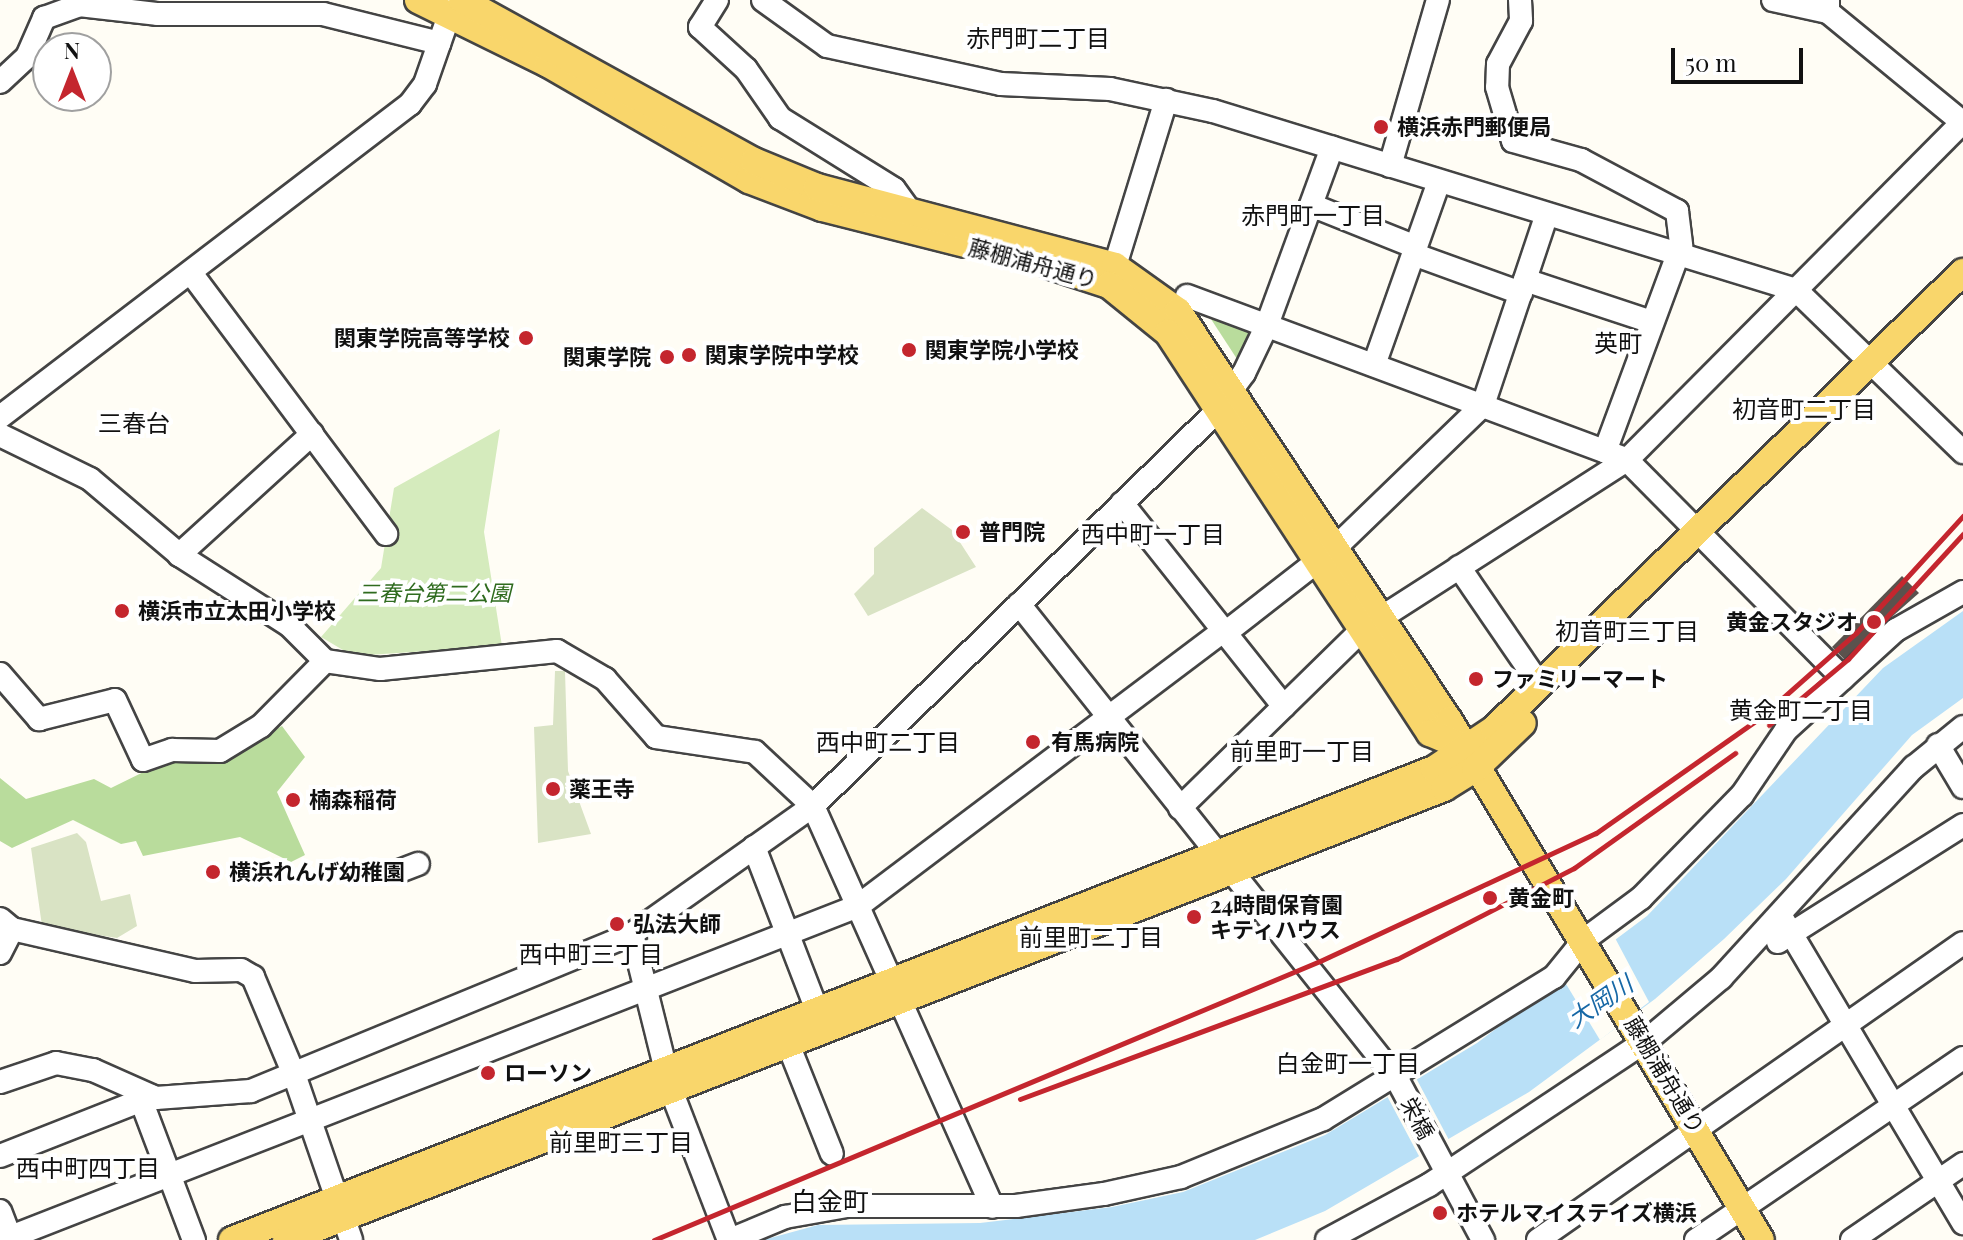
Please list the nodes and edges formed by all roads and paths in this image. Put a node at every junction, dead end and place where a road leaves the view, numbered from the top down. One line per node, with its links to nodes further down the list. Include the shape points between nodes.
1 (418, 0): 7 (main road, 藤棚浦舟通り)
2 (717, 0): 17 (street, via 700,27 746,69 780,118 894,189)
3 (763, 0): 11 (street, via 827,46 1001,84 1110,89)
4 (1438, 0): 14 (street)
5 (1520, 0): 20 (street, via 1521,21 1498,64 1497,87 1513,141 1581,160 1670,203 1677,211)
6 (1773, 0): 8 (street)
7 (455, 4): 9 (street); 17 (main road, 藤棚浦舟通り, via 754,161 817,187); 32 (main road, 藤棚浦舟通り, via 770,189 1109,285 1153,315)
8 (1828, 6): 12 (street)
9 (439, 43): 10 (street, via 323,14 158,14 79,5 44,18 22,65); 23 (street, via 425,84 410,104)
10 (0, 82)
11 (1166, 100): 13 (street); 21 (street)
12 (1962, 123): 25 (street)
13 (1332, 147): 14 (street); 16 (street)
14 (1390, 166): 15 (street)
15 (1439, 181): 18 (street); 19 (street)
16 (1311, 205): 19 (street); 29 (street)
17 (910, 211): 21 (main road, 藤棚浦舟通り)
18 (1547, 214): 20 (street); 24 (street)
19 (1414, 250): 24 (street); 30 (street)
20 (1678, 254): 25 (street); 28 (street)
21 (1115, 266): 32 (main road, 藤棚浦舟通り, via 1178,311)
22 (1963, 272): 31 (main road)
23 (191, 273): 34 (street); 35 (street)
24 (1523, 286): 28 (street); 33 (street)
25 (1796, 290): 31 (street); 39 (street)
26 (1963, 292): 31 (main road)
27 (1187, 296): 29 (street)
28 (1652, 322): 37 (street)
29 (1267, 325): 30 (street); 32 (street)
30 (1374, 365): 33 (street)
31 (1879, 367): 38 (street); 42 (main road)
32 (1224, 395): 40 (street, via 1213,415); 43 (main road, 藤棚浦舟通り)
33 (1483, 405): 37 (street); 43 (street)
34 (0, 417)
35 (312, 434): 41 (street); 44 (street)
36 (0, 435): 44 (street, via 90,479)
37 (1605, 451): 39 (street)
38 (1963, 452)
39 (1627, 460): 42 (street); 45 (street)
40 (1122, 503): 47 (street); 49 (street)
41 (386, 534)
42 (1703, 536): 52 (street); 53 (main road); 58 (main road)
43 (1329, 552): 48 (main road, 藤棚浦舟通り); 49 (street)
44 (179, 555): 50 (street, via 289,625)
45 (1459, 567): 48 (street); 53 (street)
46 (1963, 592): 52 (street, via 1896,630)
47 (1019, 604): 55 (street, 栄橋); 60 (street)
48 (1373, 623): 54 (street); 58 (main road, 藤棚浦舟通り, via 1430,733)
49 (1223, 633): 54 (street); 55 (street)
50 (325, 661): 51 (street, via 261,726 220,751 172,750 143,760 115,700 39,719); 60 (street, via 380,669 557,651 605,679 656,737 755,752)
51 (0, 674)
52 (1843, 678): 70 (street, via 1780,737 1763,771 1694,846)
53 (1539, 684): 58 (main road)
54 (1284, 707): 61 (street)
55 (1111, 720): 61 (street, 栄橋); 65 (street)
56 (1963, 727): 57 (street)
57 (1938, 745): 59 (street); 67 (street)
58 (1470, 759): 64 (main road, via 1434,769); 70 (main road, 藤棚浦舟通り)
59 (1963, 787)
60 (813, 806): 63 (street); 65 (street)
61 (1180, 808): 64 (street, 栄橋)
62 (1963, 825): 67 (street)
63 (754, 847): 68 (street); 69 (street)
64 (1222, 861): 74 (main road); 83 (street, 栄橋)
65 (858, 906): 69 (street); 74 (street)
66 (6, 924): 72 (street); 80 (street, via 195,971 241,970 253,977)
67 (1785, 927): 76 (street); 77 (street)
68 (632, 934): 73 (street); 80 (street)
69 (787, 935): 73 (street); 75 (street)
70 (1584, 940): 77 (main road, 藤棚浦舟通り); 83 (street, via 1554,977)
71 (1963, 943): 76 (street)
72 (0, 953)
73 (647, 989): 81 (street); 86 (street)
74 (895, 991): 75 (main road); 78 (main road); 94 (street)
75 (817, 1010): 81 (main road)
76 (1844, 1028): 85 (street); 87 (street)
77 (1646, 1041): 87 (main road, 藤棚浦舟通り); 91 (street)
78 (788, 1044): 81 (main road); 88 (street)
79 (1963, 1058): 85 (street)
80 (295, 1077): 84 (street, via 239,1092); 86 (street)
81 (669, 1079): 97 (main road); 103 (street)
82 (0, 1082): 84 (street, via 56,1063 93,1070)
83 (1399, 1082): 91 (street, 栄橋); 94 (street, via 1249,1154 1181,1177 1059,1203)
84 (147, 1098): 89 (street); 92 (street)
85 (1892, 1107): 93 (street); 95 (street)
86 (310, 1121): 92 (street); 97 (street)
87 (1696, 1127): 95 (main road, 藤棚浦舟通り); 106 (street)
88 (832, 1154)
89 (0, 1156)
90 (1963, 1164): 93 (street)
91 (1448, 1173): 104 (street); 105 (street, 栄橋)
92 (170, 1176): 99 (street); 100 (street)
93 (1937, 1181): 98 (street); 109 (street)
94 (992, 1207): 103 (street, via 847,1206 785,1217)
95 (1742, 1208): 107 (street); 108 (main road, 藤棚浦舟通り)
96 (0, 1211): 99 (street)
97 (344, 1219): 101 (main road); 102 (main road)
98 (1963, 1223)
99 (8, 1239)
100 (194, 1240)
101 (232, 1240)
102 (286, 1240)
103 (730, 1240)
104 (1327, 1240)
105 (1483, 1240)
106 (1538, 1240)
107 (1696, 1240)
108 (1761, 1240)
109 (1852, 1240)

